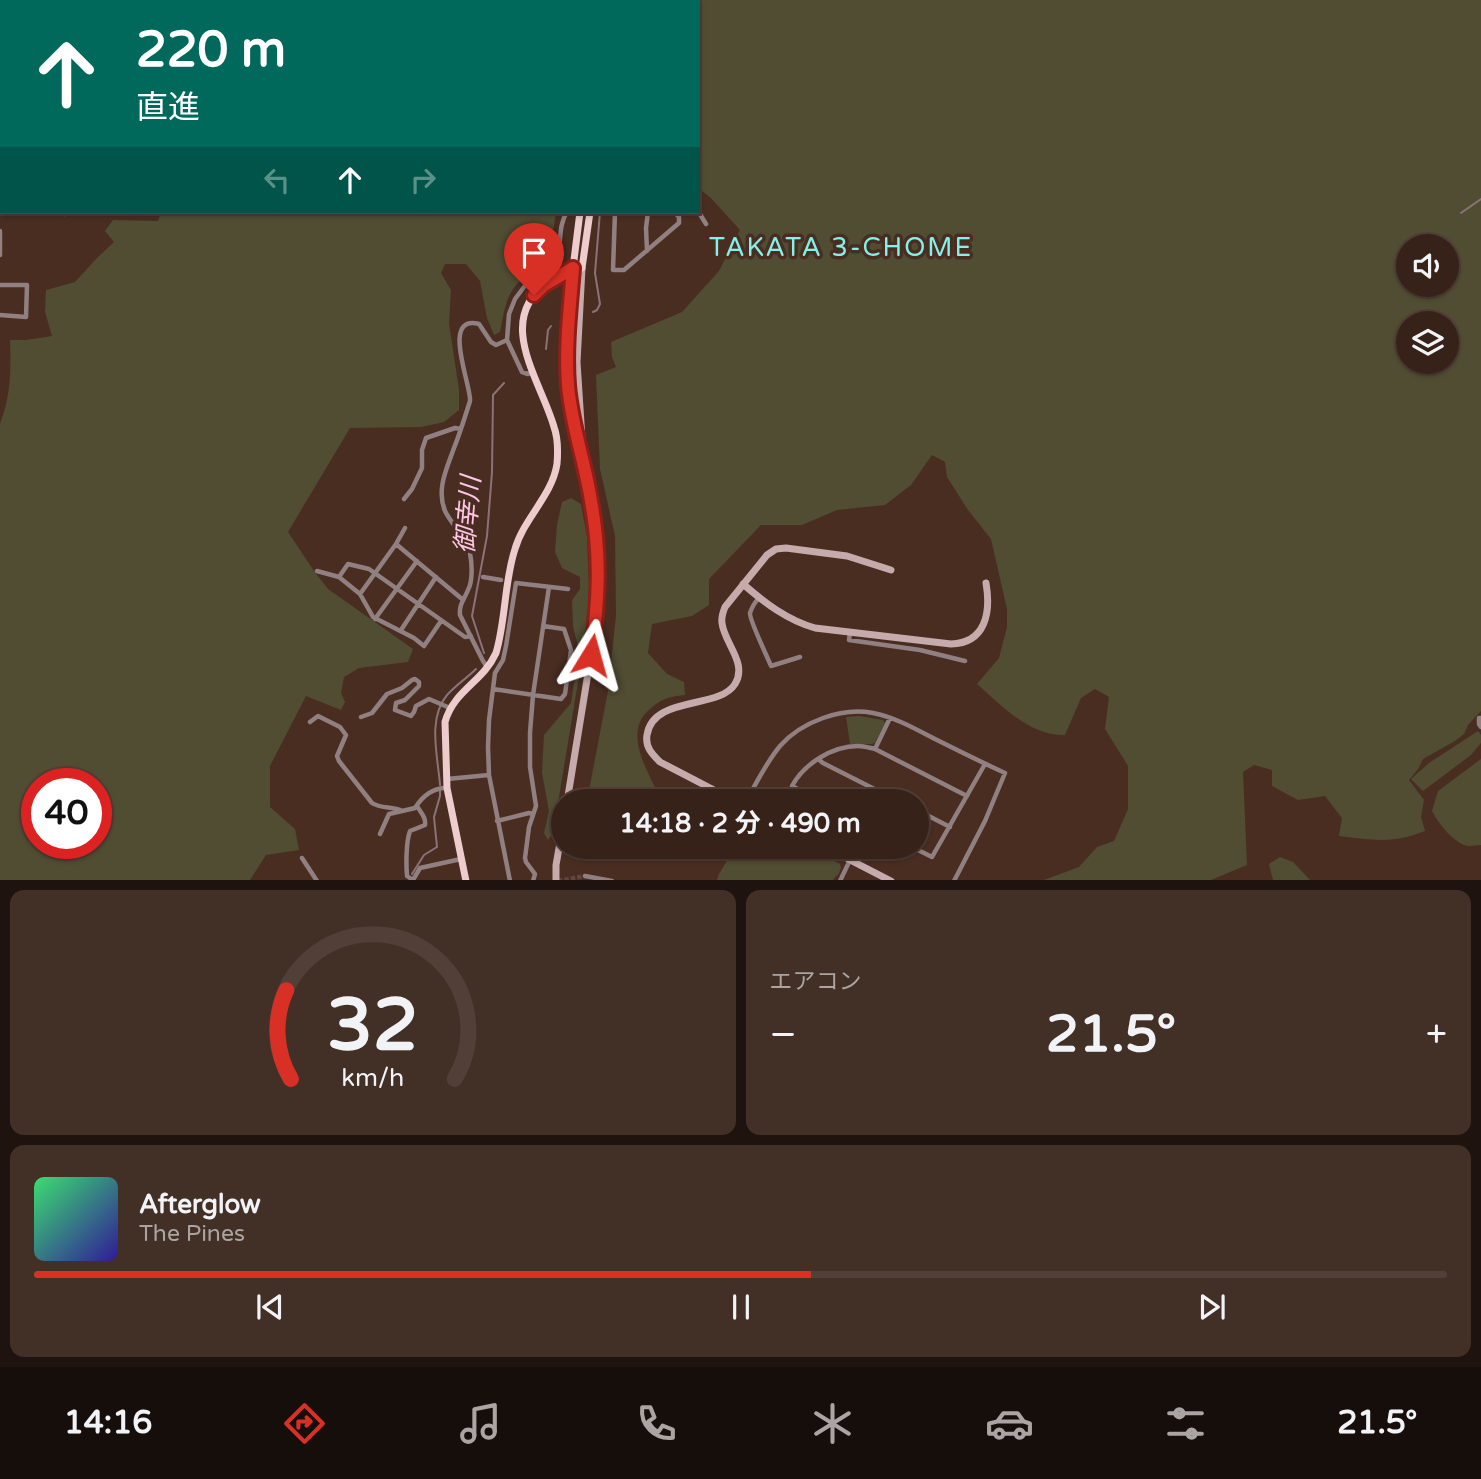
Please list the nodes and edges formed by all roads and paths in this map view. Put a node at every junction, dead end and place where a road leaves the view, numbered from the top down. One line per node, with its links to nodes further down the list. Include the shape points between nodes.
1 (566, 214): 16 (street, via 556,262 514,299)
2 (580, 214): 12 (main road)
3 (590, 214): 13 (main road)
4 (615, 214): 10 (street, via 613,270 624,270)
5 (649, 214): 10 (street)
6 (676, 214): 10 (street, via 679,223)
7 (700, 214): 8 (street)
8 (706, 224)
9 (0, 231): 11 (street)
10 (647, 250)
11 (0, 255)
12 (573, 268): 13 (main road); 17 (main road, via 544,285 528,305 522,335); 19 (street, via 568,386)
13 (582, 268): 19 (street, via 578,387)
14 (0, 285): 15 (street, via 27,285 26,317)
15 (0, 316)
16 (507, 340): 17 (street, via 522,372); 18 (street, via 496,345 480,324 471,322 461,331 465,381 471,393)
17 (532, 372): 48 (main road, via 555,430 557,463 548,490 514,550 497,649)
18 (461, 429): 20 (street, via 426,438 422,468); 38 (street, via 442,486 444,508 470,551 471,582)
19 (584, 461): 62 (street, via 597,535 598,593)
20 (404, 499)
21 (405, 528): 22 (street)
22 (396, 544): 23 (street); 26 (street)
23 (417, 561): 28 (street); 35 (street)
24 (891, 570): 32 (street, via 847,556 786,548 767,555)
25 (317, 571): 27 (street)
26 (375, 572): 27 (street, via 348,565); 35 (street); 36 (street)
27 (338, 577): 36 (street)
28 (436, 577): 38 (street); 39 (street)
29 (483, 577): 30 (street)
30 (501, 580)
31 (986, 583): 44 (street, via 985,618 976,636 962,644)
32 (743, 584): 37 (street); 63 (street, via 722,616 739,667 735,684 723,694 666,711 648,726 650,753)
33 (549, 587): 34 (street); 42 (street); 49 (street, via 515,582)
34 (568, 589)
35 (398, 590): 39 (street); 40 (street)
36 (360, 594): 40 (street)
37 (760, 597): 44 (street, via 782,615 803,624); 46 (street, via 751,621 771,666)
38 (462, 599): 45 (street, via 460,615)
39 (418, 605): 41 (street); 43 (street)
40 (376, 619): 43 (street)
41 (442, 621): 43 (street, via 424,646); 45 (street, via 465,637)
42 (544, 626): 50 (street); 50 (street, via 564,629 571,650 565,694 561,699)
43 (401, 630)
44 (850, 632): 47 (street, via 849,640)
45 (471, 636): 48 (street)
46 (800, 657)
47 (965, 661)
48 (487, 667): 51 (main road)
49 (494, 689): 50 (street); 60 (street)
50 (533, 695): 70 (street)
51 (450, 708): 52 (street, via 429,699 416,706 411,716 395,710 396,704 419,686 415,679 387,694 372,713); 61 (main road, via 444,727)
52 (361, 717)
53 (890, 718): 57 (street); 59 (street); 64 (street, via 848,713 800,729 773,755)
54 (1481, 718): 56 (street)
55 (310, 722): 69 (street, via 318,716 340,727 346,735 337,756 341,764 372,803)
56 (1481, 727)
57 (875, 749): 58 (street, via 848,747); 67 (street)
58 (818, 759): 65 (street, via 797,776 792,786); 66 (street)
59 (985, 764): 67 (street); 90 (street, via 1006,773)
60 (489, 775): 61 (street); 72 (street)
61 (447, 784): 68 (street, via 421,798); 77 (main road)
62 (569, 789)
63 (712, 789)
64 (753, 789)
65 (798, 789)
66 (874, 789)
67 (967, 796): 73 (street)
68 (417, 806): 69 (street); 82 (street, via 425,825 408,835 407,876)
69 (402, 811): 74 (street, via 389,814)
70 (533, 814): 72 (street); 85 (street, via 525,858 535,874)
71 (929, 816): 73 (street)
72 (497, 821): 84 (street)
73 (950, 827): 75 (street)
74 (380, 834)
75 (929, 856)
76 (302, 858): 81 (street)
77 (461, 859): 82 (street, via 420,868); 83 (main road)
78 (557, 859): 86 (street)
79 (850, 860): 88 (street); 89 (street)
80 (585, 876): 87 (street)
81 (317, 880)
82 (413, 880)
83 (466, 880)
84 (510, 880)
85 (533, 880)
86 (556, 880)
87 (612, 880)
88 (839, 880)
89 (891, 880)
90 (954, 880)

